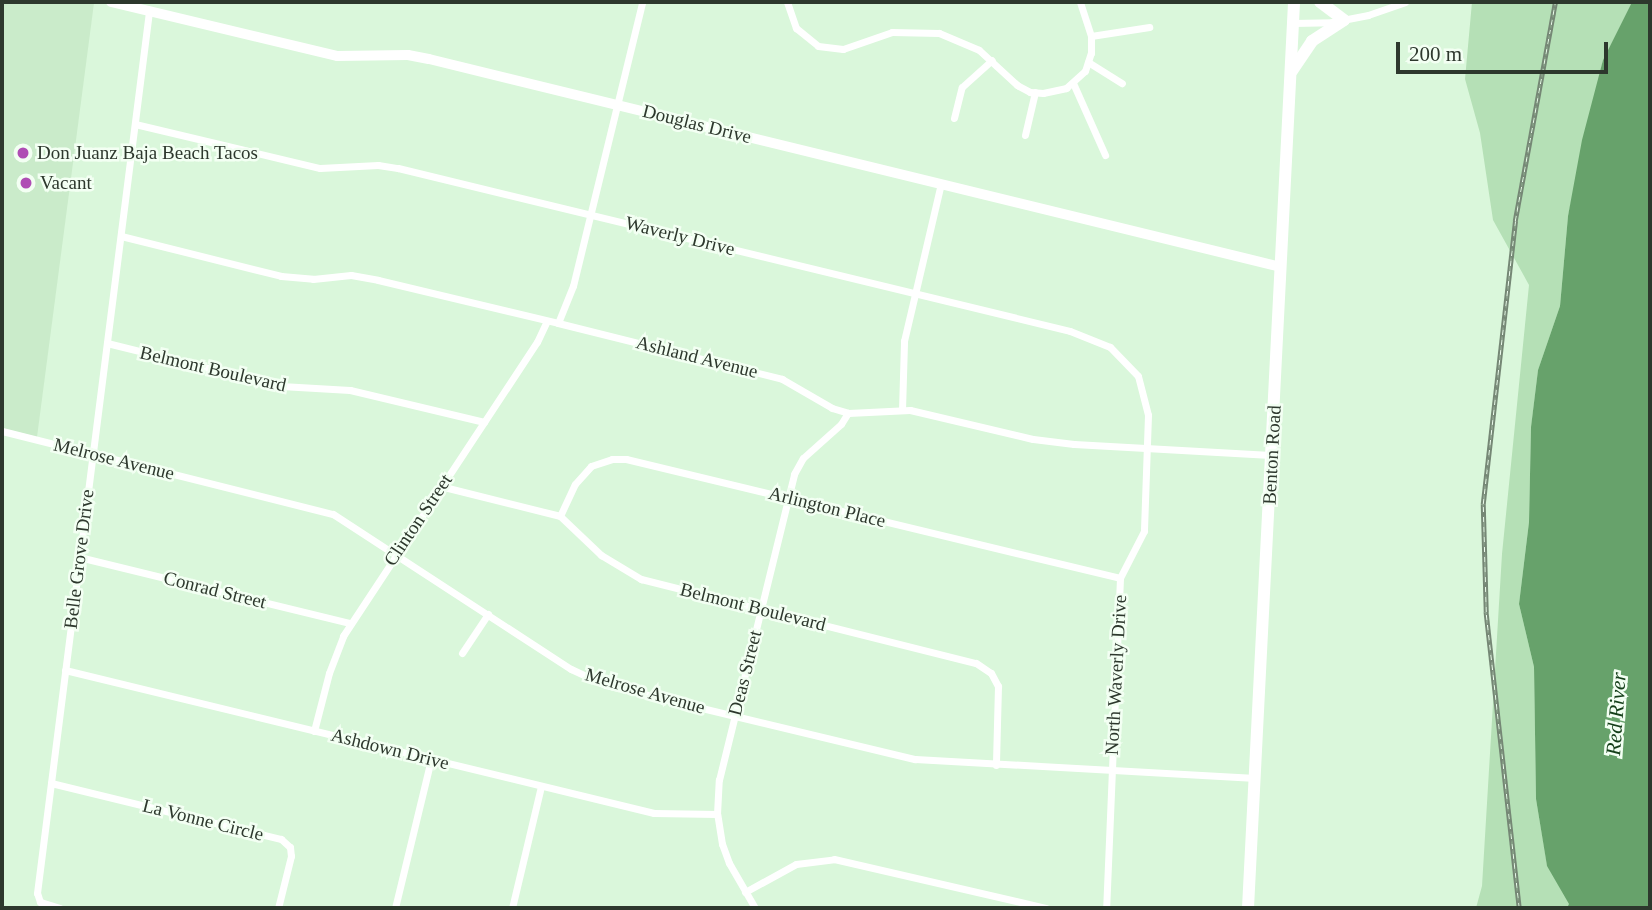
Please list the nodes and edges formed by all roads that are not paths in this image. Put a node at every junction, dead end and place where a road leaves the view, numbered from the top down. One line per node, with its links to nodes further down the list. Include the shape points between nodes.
1 (114, 2): 8 (street, Douglas Drive)
2 (642, 2): 19 (street)
3 (788, 2): 13 (street, via 796,28 825,48 842,49 891,32 916,30 960,39)
4 (1080, 2): 12 (street)
5 (1294, 2): 10 (main road, Benton Road)
6 (1320, 2): 9 (main road)
7 (1405, 2): 9 (street)
8 (149, 11): 19 (street, Douglas Drive, via 337,57 429,59); 21 (street, Belle Grove Drive)
9 (1344, 20): 10 (street); 15 (main road, via 1312,41)
10 (1293, 23): 15 (main road, Benton Road)
11 (1149, 27): 12 (street)
12 (1091, 36): 14 (street)
13 (992, 60): 18 (street, via 1011,82); 20 (street, via 962,87)
14 (1088, 62): 16 (street); 17 (street)
15 (1291, 73): 27 (main road, Benton Road)
16 (1122, 82)
17 (1073, 83): 18 (street, via 1052,93); 23 (street)
18 (1035, 92): 22 (street)
19 (617, 104): 24 (street, Douglas Drive); 25 (street)
20 (954, 118)
21 (135, 124): 25 (street, Waverly Drive, via 320,168 398,168); 26 (street, Belle Grove Drive)
22 (1025, 135)
23 (1105, 155)
24 (941, 183): 27 (street, Douglas Drive); 28 (street)
25 (590, 214): 28 (street, Waverly Drive); 30 (street, via 573,286)
26 (121, 236): 29 (street, Ashland Avenue, via 281,276 359,276); 31 (street, Belle Grove Drive)
27 (1281, 267): 38 (main road, Benton Road)
28 (914, 293): 32 (street, via 904,341); 36 (street, Waverly Drive, via 1078,333 1110,346 1132,367 1142,386 1148,415)
29 (547, 321): 30 (street, Ashland Avenue); 34 (street, Clinton Street)
30 (558, 323): 33 (street, Ashland Avenue, via 782,379)
31 (107, 343): 34 (street, Belmont Boulevard, via 281,386 350,390); 37 (street, Belle Grove Drive)
32 (902, 410): 33 (street, Ashland Avenue); 36 (street, Ashland Avenue, via 1045,441)
33 (848, 413): 40 (street, Deas Street, via 799,464)
34 (484, 422): 39 (street, Clinton Street)
35 (2, 431): 37 (street, Melrose Avenue)
36 (1147, 449): 38 (street, Ashland Avenue); 44 (street, North Waverly Drive, via 1144,531)
37 (93, 454): 42 (street, Melrose Avenue, via 321,510); 43 (street, Belle Grove Drive)
38 (1272, 455): 55 (main road, Benton Road)
39 (440, 486): 41 (street, Belmont Boulevard); 42 (street, Clinton Street)
40 (788, 498): 41 (street, Arlington Place, via 635,460 612,459 585,471); 44 (street, Arlington Place); 45 (street, Deas Street)
41 (560, 516): 45 (street, Belmont Boulevard, via 601,555 633,576)
42 (397, 553): 46 (street, Melrose Avenue); 47 (street, Clinton Street)
43 (79, 557): 47 (street, Conrad Street); 49 (street, Belle Grove Drive)
44 (1120, 578): 54 (street, North Waverly Drive)
45 (761, 609): 50 (street, Deas Street); 53 (street, Belmont Boulevard, via 955,656 985,668 996,679 1000,694)
46 (488, 614): 48 (street); 50 (street, Melrose Avenue, via 592,679)
47 (350, 623): 51 (street, Clinton Street, via 335,653)
48 (462, 653)
49 (65, 670): 51 (street, Ashdown Drive); 56 (street, Belle Grove Drive)
50 (734, 716): 53 (street, Melrose Avenue, via 901,757); 58 (street, Deas Street, via 719,780)
51 (314, 731): 52 (street, Ashdown Drive)
52 (431, 759): 57 (street, Ashdown Drive); 62 (street)
53 (996, 765): 54 (street, Melrose Avenue)
54 (1111, 771): 55 (street, Melrose Avenue); 66 (street, North Waverly Drive)
55 (1255, 778): 67 (main road, Benton Road)
56 (51, 783): 60 (street, Belle Grove Drive, via 38,899); 61 (street, La Vonne Circle, via 281,839 291,852)
57 (541, 786): 58 (street, Ashdown Drive, via 654,813); 63 (street)
58 (717, 814): 59 (street, Deas Street, via 725,852)
59 (745, 891): 64 (street, Deas Street); 65 (street, via 796,864 834,859)
60 (60, 908)
61 (278, 908)
62 (395, 908)
63 (512, 908)
64 (755, 908)
65 (1046, 908)
66 (1107, 908)
67 (1248, 908)

